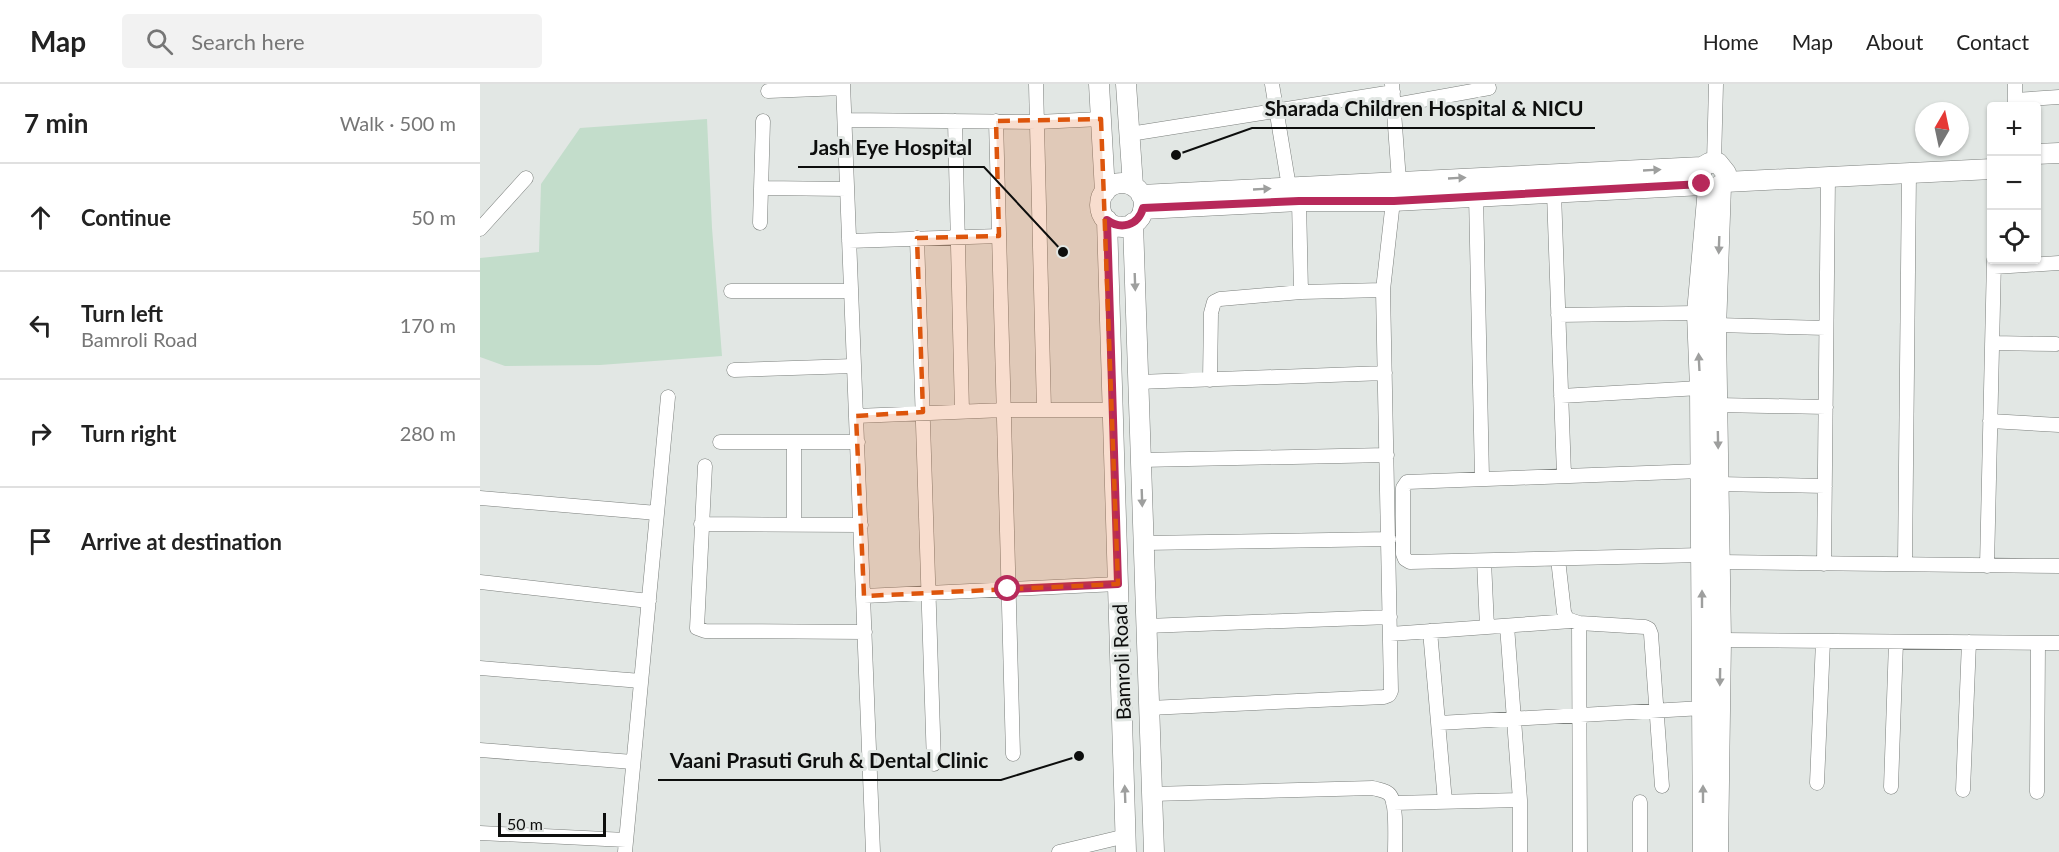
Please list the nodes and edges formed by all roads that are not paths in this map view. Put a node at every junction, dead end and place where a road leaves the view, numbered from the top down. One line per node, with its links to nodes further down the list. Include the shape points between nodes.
1 (1036, 84): 20 (street)
2 (1099, 84): 15 (street)
3 (1126, 84): 21 (street)
4 (1272, 84): 14 (street)
5 (1716, 84): 29 (street)
6 (2015, 84): 12 (street)
7 (843, 86): 9 (street); 16 (street)
8 (1489, 88): 10 (street)
9 (768, 91)
10 (1393, 94): 14 (street); 32 (street)
11 (2059, 97): 13 (street)
12 (2015, 102)
13 (2022, 102)
14 (1276, 110): 21 (street); 37 (street)
15 (1101, 119): 20 (street); 35 (street)
16 (845, 120): 18 (street); 34 (street)
17 (763, 121): 33 (street)
18 (955, 121): 19 (street); 45 (street)
19 (996, 121): 20 (street); 44 (street)
20 (1037, 122): 72 (street)
21 (1130, 134): 40 (street)
22 (2059, 153): 23 (street)
23 (2041, 154)
24 (1987, 156): 29 (street)
25 (2059, 166): 26 (street)
26 (2041, 167)
27 (1987, 169): 28 (street)
28 (1909, 173): 30 (street); 101 (street)
29 (1714, 177): 30 (street); 32 (street, one-way to 29); 36 (street); 55 (street); 57 (street, one-way to 57)
30 (1828, 177): 58 (street)
31 (526, 178): 43 (street)
32 (1399, 181): 37 (street); 39 (street)
33 (761, 188): 34 (street); 42 (street)
34 (847, 189): 47 (street)
35 (1105, 192): 40 (street, via 1119,183); 41 (street, via 1101,208)
36 (1554, 193): 38 (street); 56 (street)
37 (1294, 194): 39 (street); 40 (street); 54 (street)
38 (1476, 195): 39 (street); 87 (street)
39 (1394, 201): 51 (street)
40 (1138, 203): 41 (street, via 1118,226); 65 (street, one-way to 65)
41 (1107, 220): 73 (street, Bamroli Road)
42 (760, 223)
43 (480, 229)
44 (999, 236): 45 (street); 71 (street)
45 (958, 237): 46 (street); 74 (street)
46 (917, 238): 47 (street); 75 (street)
47 (849, 241): 53 (street)
48 (2041, 263): 49 (street)
49 (2059, 263)
50 (1994, 264): 59 (street)
51 (1383, 290): 54 (street); 63 (street)
52 (731, 291): 53 (street)
53 (852, 291): 61 (street)
54 (1301, 292): 64 (street, via 1214,302)
55 (1697, 313): 56 (street); 66 (street, one-way to 55)
56 (1558, 315): 67 (street)
57 (1716, 325): 58 (street); 69 (street)
58 (1827, 328): 70 (street)
59 (1992, 344): 60 (street); 77 (street)
60 (2056, 344)
61 (854, 366): 62 (street); 76 (street)
62 (734, 370)
63 (1385, 373): 64 (street); 82 (street)
64 (1210, 380): 65 (street)
65 (1138, 382): 83 (street)
66 (1700, 388): 67 (street); 85 (street)
67 (1561, 396): 86 (street)
68 (668, 397): 91 (street)
69 (1717, 405): 70 (street); 88 (street, one-way to 88)
70 (1826, 407): 89 (street)
71 (1004, 410): 72 (street); 74 (street); 106 (street)
72 (1044, 410): 73 (street)
73 (1113, 410): 105 (street, Bamroli Road)
74 (962, 411): 75 (street)
75 (923, 412): 76 (street); 107 (street)
76 (856, 416): 81 (street)
77 (1990, 421): 78 (street); 102 (street)
78 (2059, 426)
79 (720, 442): 80 (street)
80 (794, 442): 81 (street); 93 (street)
81 (858, 442): 94 (street)
82 (1387, 455): 83 (street); 95 (street)
83 (1141, 460): 96 (street, one-way to 96)
84 (705, 466): 92 (street)
85 (1701, 471): 86 (street); 98 (street)
86 (1564, 475): 87 (street)
87 (1482, 478): 99 (street, via 1404,484 1403,554 1410,562)
88 (1718, 484): 89 (street); 98 (street)
89 (1825, 486): 100 (street)
90 (480, 498): 91 (street)
91 (657, 513): 109 (street)
92 (701, 524): 93 (street); 116 (street, via 696,624 700,631)
93 (794, 524): 94 (street)
94 (861, 525): 108 (street)
95 (1389, 539): 96 (street); 110 (street)
96 (1144, 543): 113 (street)
97 (1558, 559): 98 (street); 99 (street); 111 (street, via 1564,612 1566,619)
98 (1711, 559): 100 (street); 118 (street); 127 (street, one-way to 98)
99 (1484, 561): 114 (street)
100 (1824, 564): 101 (street)
101 (1905, 564): 102 (street)
102 (1987, 566): 103 (street)
103 (2059, 566)
104 (480, 582): 109 (street)
105 (1118, 584): 106 (street); 147 (street, Bamroli Road, one-way to 105)
106 (1008, 589): 107 (street); 133 (street)
107 (928, 593): 108 (street); 135 (street)
108 (864, 596): 116 (street)
109 (649, 601): 125 (street)
110 (1390, 617): 113 (street); 117 (street)
111 (1575, 622): 112 (street); 128 (street, via 1649,629); 129 (street)
112 (1507, 626): 114 (street); 130 (street)
113 (1146, 627): 126 (street)
114 (1486, 627): 115 (street)
115 (1430, 631): 117 (street); 131 (street)
116 (865, 632): 149 (street)
117 (1390, 634): 126 (street, via 1391,691 1384,697)
118 (1720, 640): 119 (street); 157 (street, one-way to 157)
119 (1822, 641): 120 (street); 136 (street)
120 (1896, 642): 121 (street); 138 (street)
121 (1969, 642): 122 (street); 139 (street)
122 (2038, 643): 123 (street); 140 (street)
123 (2059, 643)
124 (480, 668): 125 (street)
125 (641, 681): 134 (street)
126 (1149, 708): 141 (street)
127 (1703, 708): 128 (street); 156 (street, one-way to 127)
128 (1657, 711): 129 (street); 137 (street)
129 (1580, 714): 130 (street); 154 (street)
130 (1514, 719): 131 (street); 142 (street)
131 (1438, 723): 143 (street)
132 (480, 750): 134 (street)
133 (1013, 754)
134 (633, 762): 148 (street)
135 (933, 764)
136 (1817, 783)
137 (1662, 786)
138 (1891, 787)
139 (1963, 790)
140 (2037, 792)
141 (1152, 794): 145 (street, via 1373,789 1383,790); 151 (street)
142 (1520, 800): 143 (street); 153 (street)
143 (1445, 802): 145 (street)
144 (1640, 802): 155 (street)
145 (1393, 803): 152 (street)
146 (480, 833): 148 (street)
147 (1126, 844): 150 (street)
148 (626, 846)
149 (873, 852)
150 (1059, 852)
151 (1154, 852)
152 (1395, 852)
153 (1521, 852)
154 (1580, 852)
155 (1640, 852)
156 (1703, 852)
157 (1718, 852)

